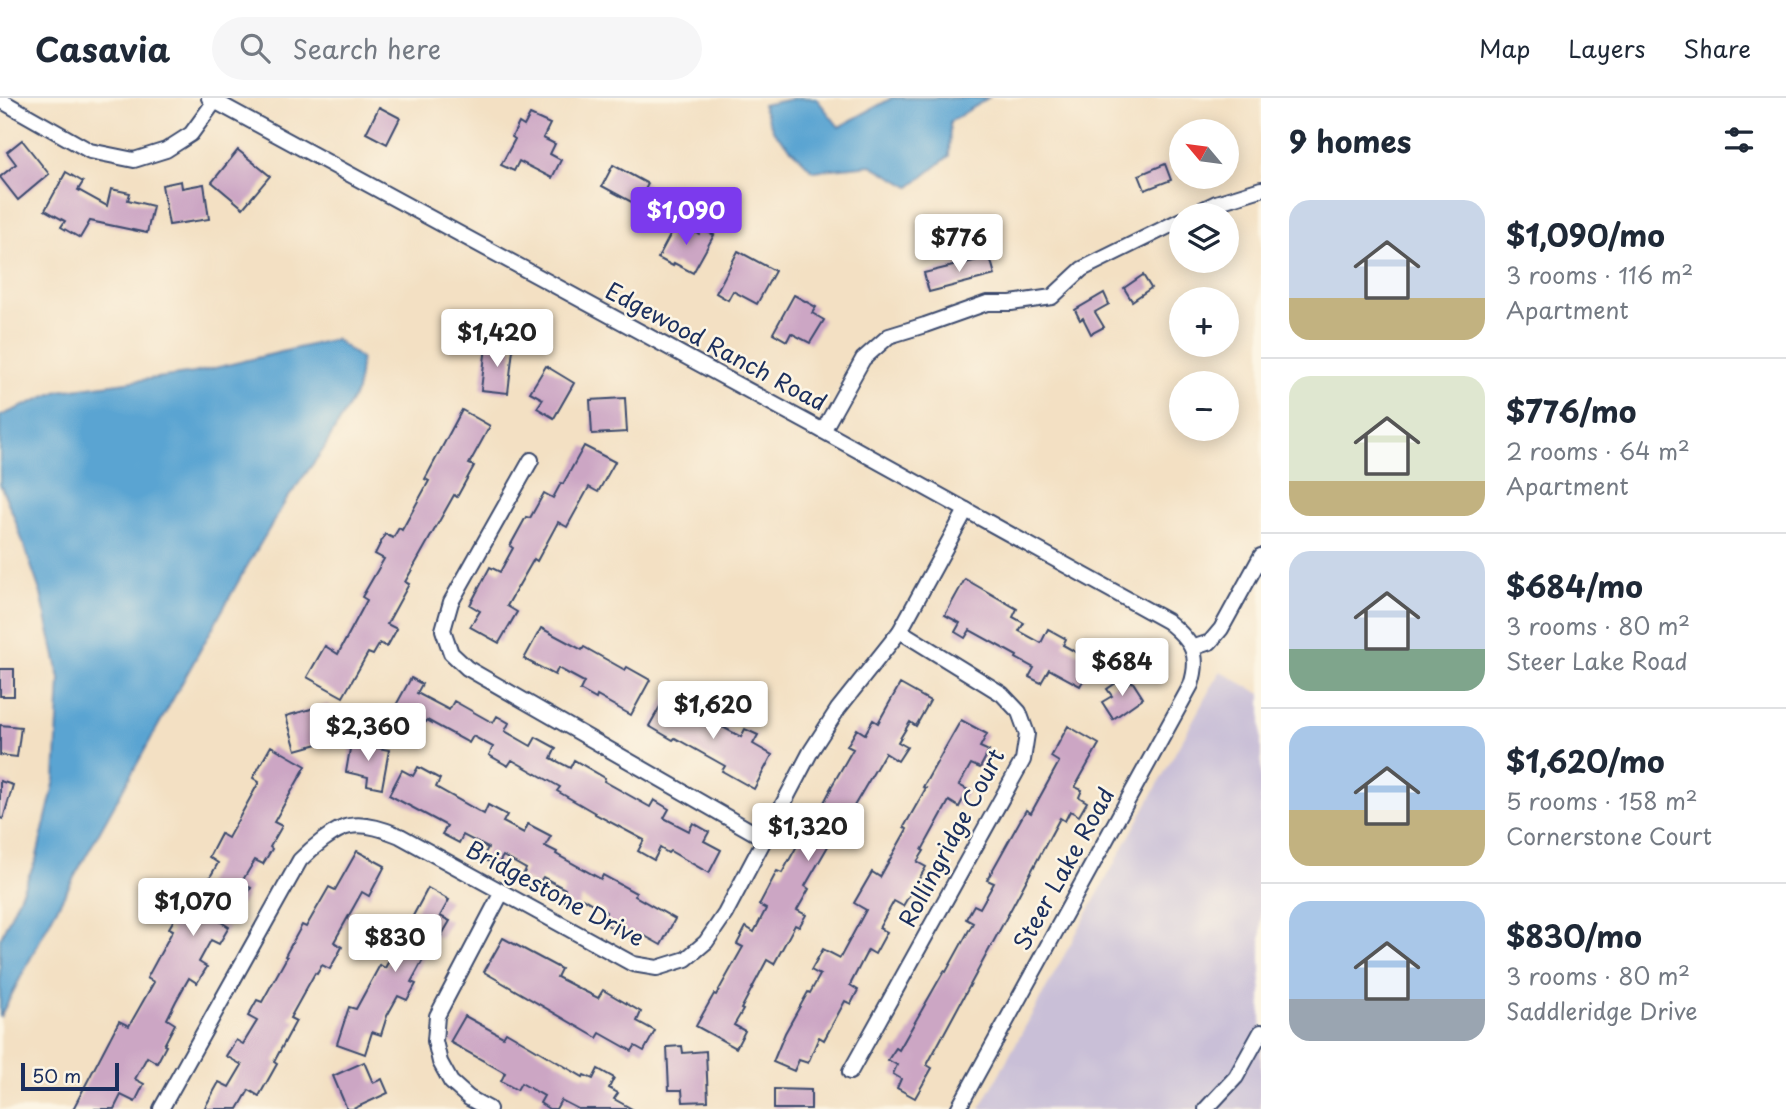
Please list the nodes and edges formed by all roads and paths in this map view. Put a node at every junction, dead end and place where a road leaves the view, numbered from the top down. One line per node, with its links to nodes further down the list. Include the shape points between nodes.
1 (212, 100): 2 (street, via 191,134 166,150 134,160 90,151); 6 (street, Edgewood Ranch Road)
2 (1, 102)
3 (1261, 189): 4 (street)
4 (1216, 203)
5 (1169, 226): 6 (street, via 1082,269 1052,297 987,303 890,336 863,359)
6 (822, 431): 8 (street, Edgewood Ranch Road)
7 (531, 460): 12 (street, via 451,602 443,630 451,653 467,668)
8 (966, 510): 10 (street, Bridgestone Drive); 11 (street, Edgewood Ranch Road, via 1167,621)
9 (1261, 556): 11 (street, via 1221,629 1210,642)
10 (900, 631): 12 (street, Bridgestone Drive, via 838,709); 15 (street, Rollingridge Court, via 1002,694 1019,712 1027,734 1023,760)
11 (1192, 648): 18 (street, Steer Lake Road, via 1196,659 1191,685)
12 (765, 839): 13 (street, Bridgestone Drive, via 706,942 686,959 657,968 633,964)
13 (502, 892): 16 (street, Bridgestone Drive, via 376,827 349,825 320,841 300,860); 17 (street, via 438,1016 435,1041 451,1082)
14 (1261, 1031): 19 (street, via 1236,1077)
15 (850, 1072)
16 (161, 1109)
17 (489, 1109)
18 (958, 1109)
19 (1206, 1109)

